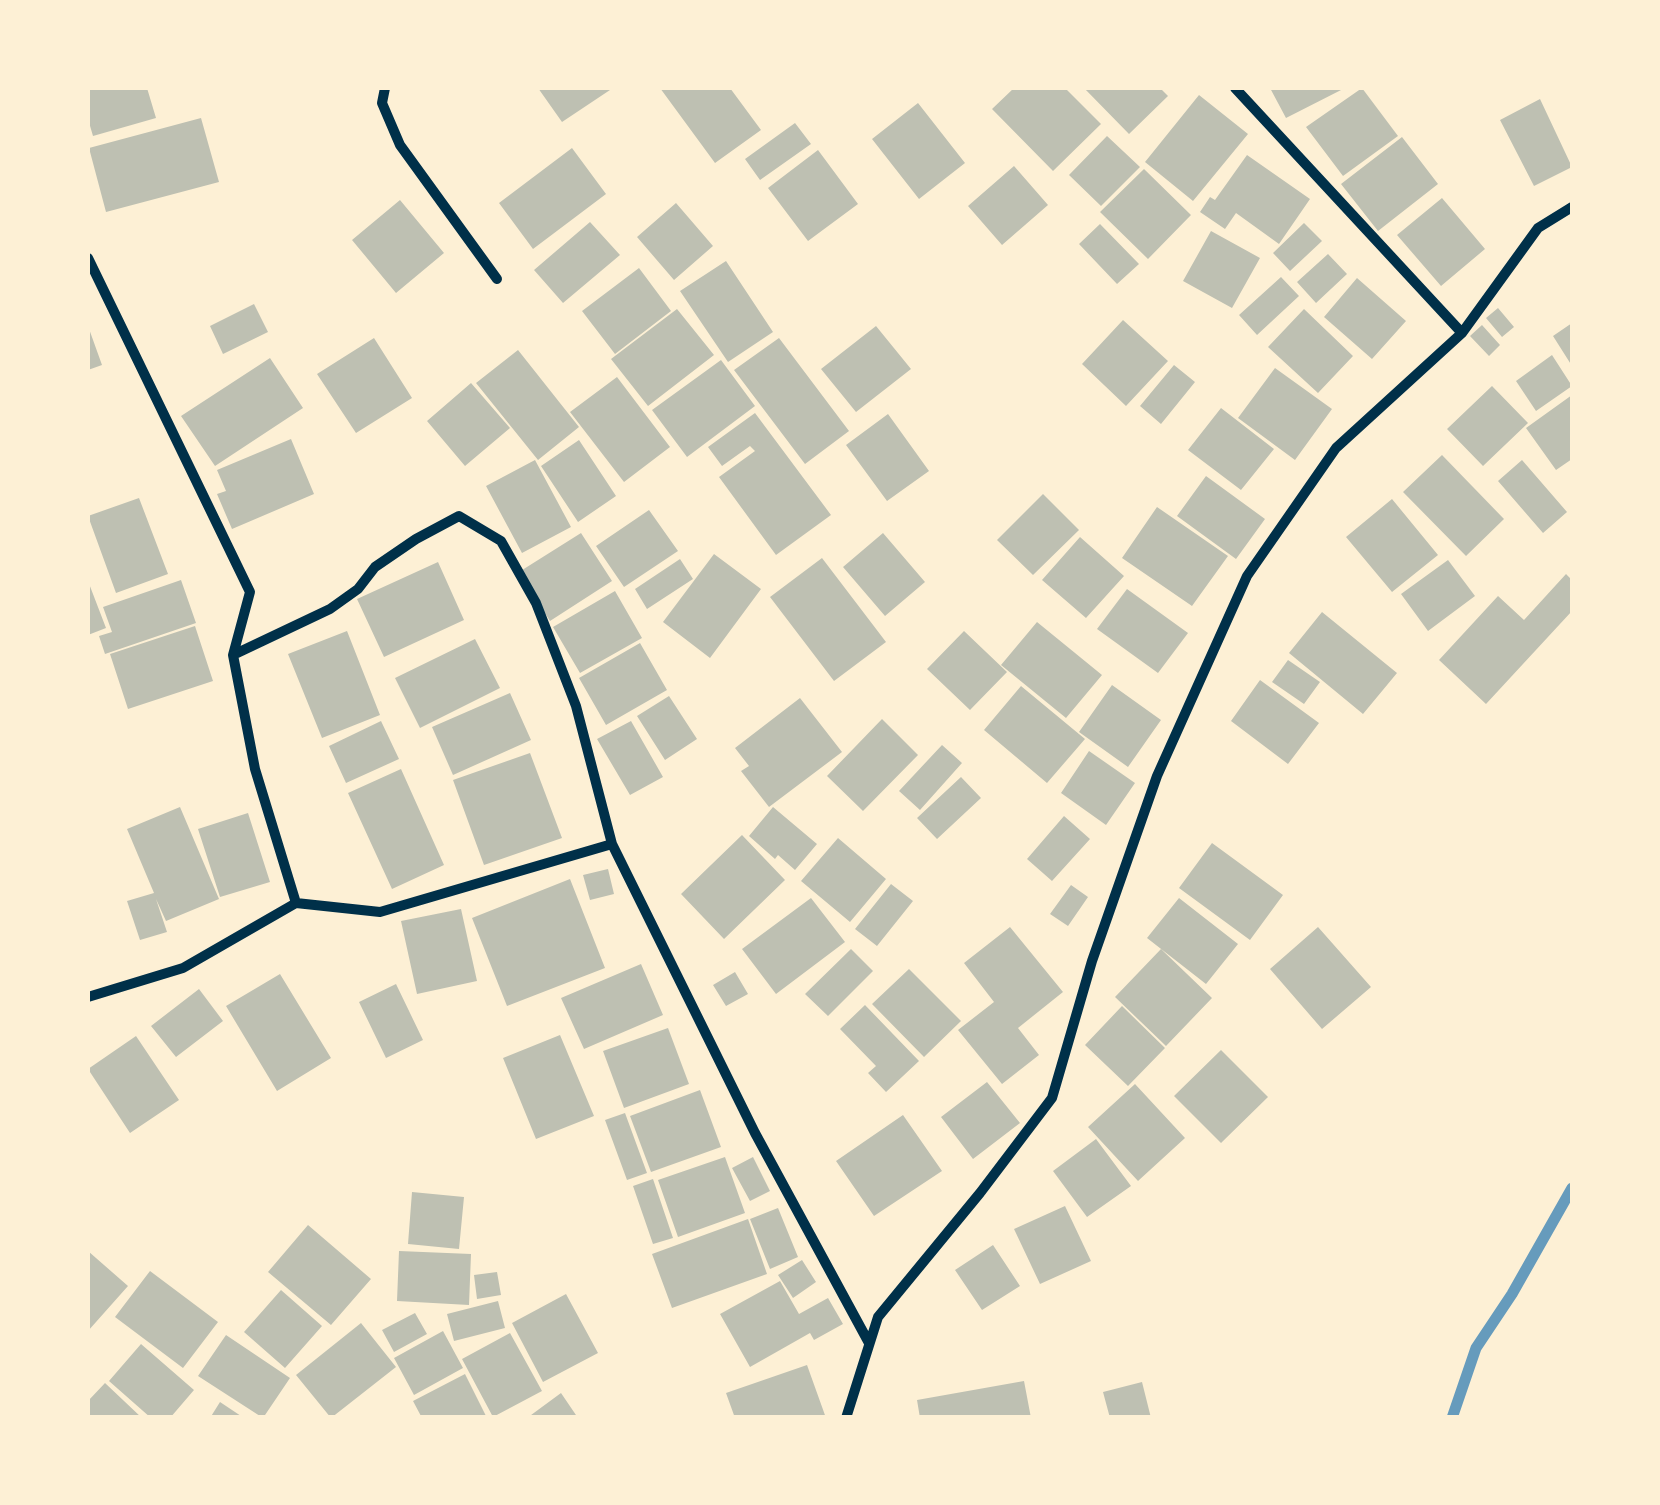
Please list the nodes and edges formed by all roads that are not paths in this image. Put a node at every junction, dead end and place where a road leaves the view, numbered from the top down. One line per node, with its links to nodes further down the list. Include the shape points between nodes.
1 (385, 88): 5 (street, via 382,103 400,145)
2 (1235, 88): 6 (street)
3 (1572, 207): 6 (street, via 1538,228)
4 (88, 258): 7 (street, via 250,592)
5 (497, 278)
6 (1462, 333): 11 (street, via 1336,448 1247,576 1157,776 1052,1098 878,1317)
7 (233, 655): 8 (street, via 330,608 375,567 459,516 501,541 536,603 576,706); 9 (street, via 255,769)
8 (612, 844): 9 (street, via 380,912); 11 (street, via 755,1133)
9 (296, 904): 10 (street, via 183,968)
10 (88, 997)
11 (869, 1343): 12 (street)
12 (846, 1418)

